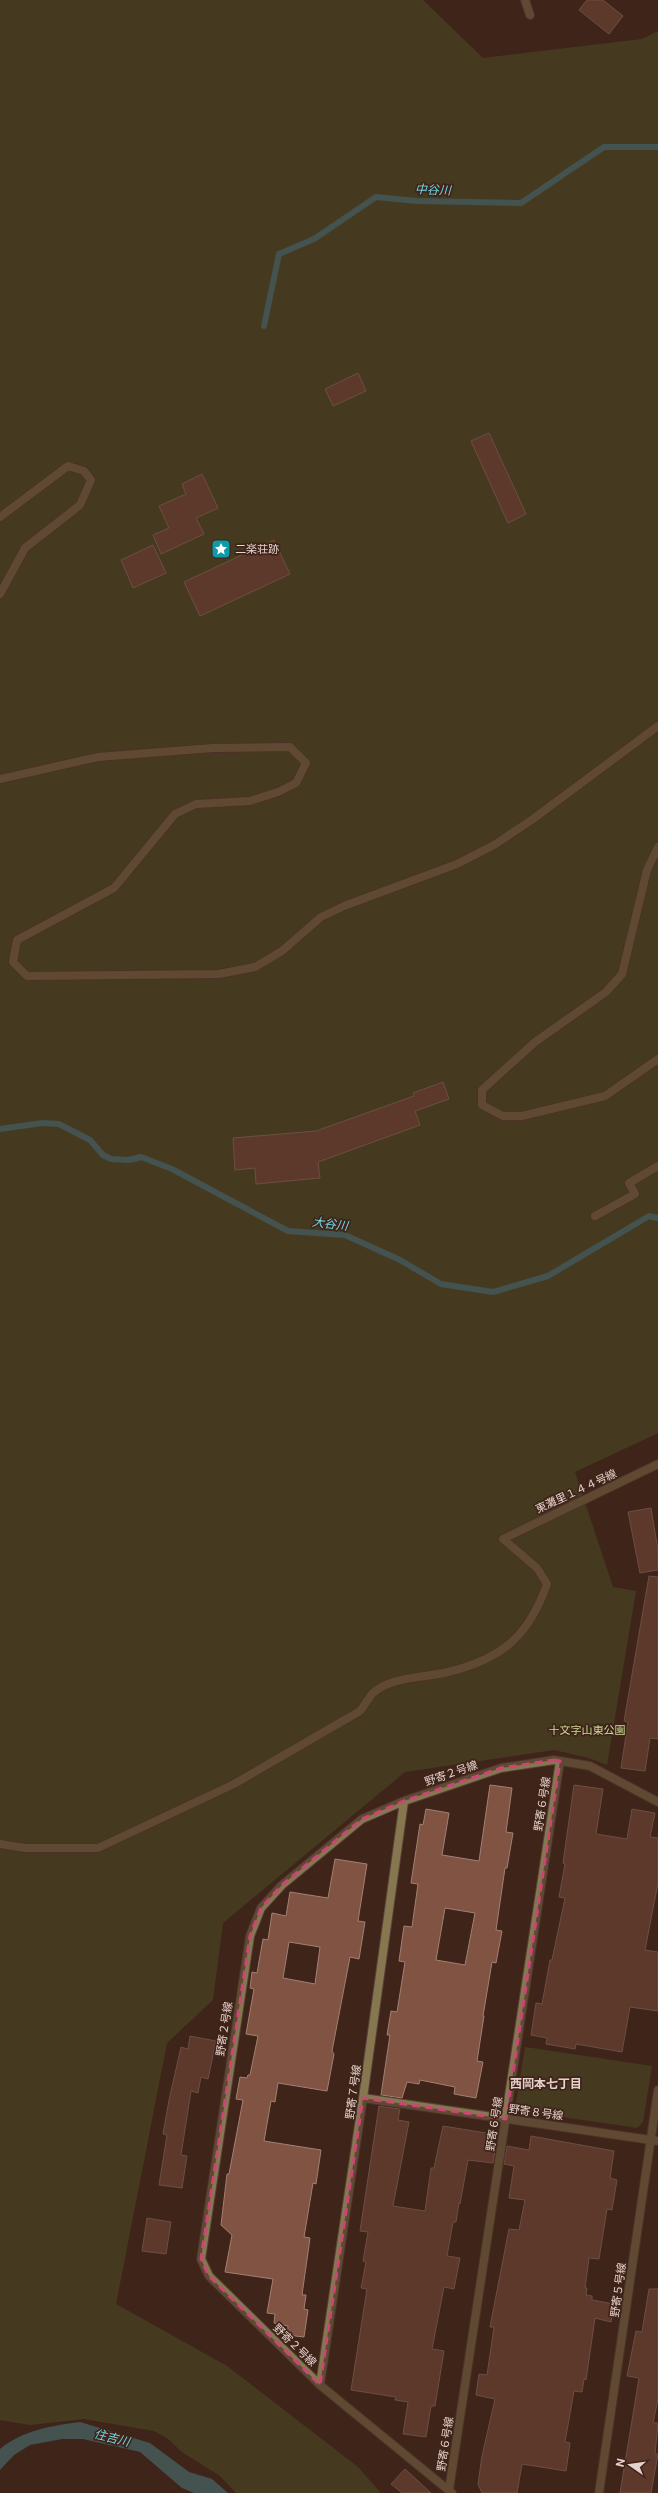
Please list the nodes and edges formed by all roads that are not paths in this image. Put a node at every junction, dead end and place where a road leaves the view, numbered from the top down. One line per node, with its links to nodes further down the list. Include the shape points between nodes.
1 (525, 0): 2 (street)
2 (530, 15)
3 (0, 517): 4 (street, via 68,466 84,471 91,480 80,505 25,548)
4 (0, 594)
5 (658, 726): 6 (street, via 533,820 494,845 457,864 321,917 282,951 255,967 219,974 27,976 13,962 17,940 114,888 175,814 196,804 250,801 296,783 306,763 290,748 213,748 98,758)
6 (0, 779)
7 (658, 847): 8 (street, via 647,870 622,974 606,992 535,1042 482,1090 482,1105 503,1116 522,1116 605,1096)
8 (658, 1059)
9 (658, 1166): 10 (street, via 629,1182 635,1194)
10 (595, 1216)
11 (658, 1464): 15 (street, 東灘里１４４号線, via 503,1539 537,1568 547,1584 538,1610 518,1638 487,1659 448,1672 390,1683 373,1694 360,1711 234,1784 98,1848 25,1848)
12 (560, 1761): 13 (street, 野寄２号線, via 501,1768); 14 (street, 野寄２号線, via 590,1766); 18 (street, 野寄６号線)
13 (404, 1801): 17 (street, 野寄７号線); 20 (street, 野寄２号線, via 362,1819 282,1884 261,1908 250,1936 200,2259 209,2276)
14 (658, 1802)
15 (0, 1844)
16 (658, 2090): 19 (street, 野寄５号線)
17 (363, 2098): 18 (street, 野寄８号線); 20 (street, 野寄７号線)
18 (506, 2119): 19 (street, 野寄８号線); 21 (street, 野寄６号線)
19 (654, 2141): 22 (street, 野寄５号線)
20 (320, 2385): 21 (street, 野寄２号線)
21 (450, 2492)
22 (599, 2493)

